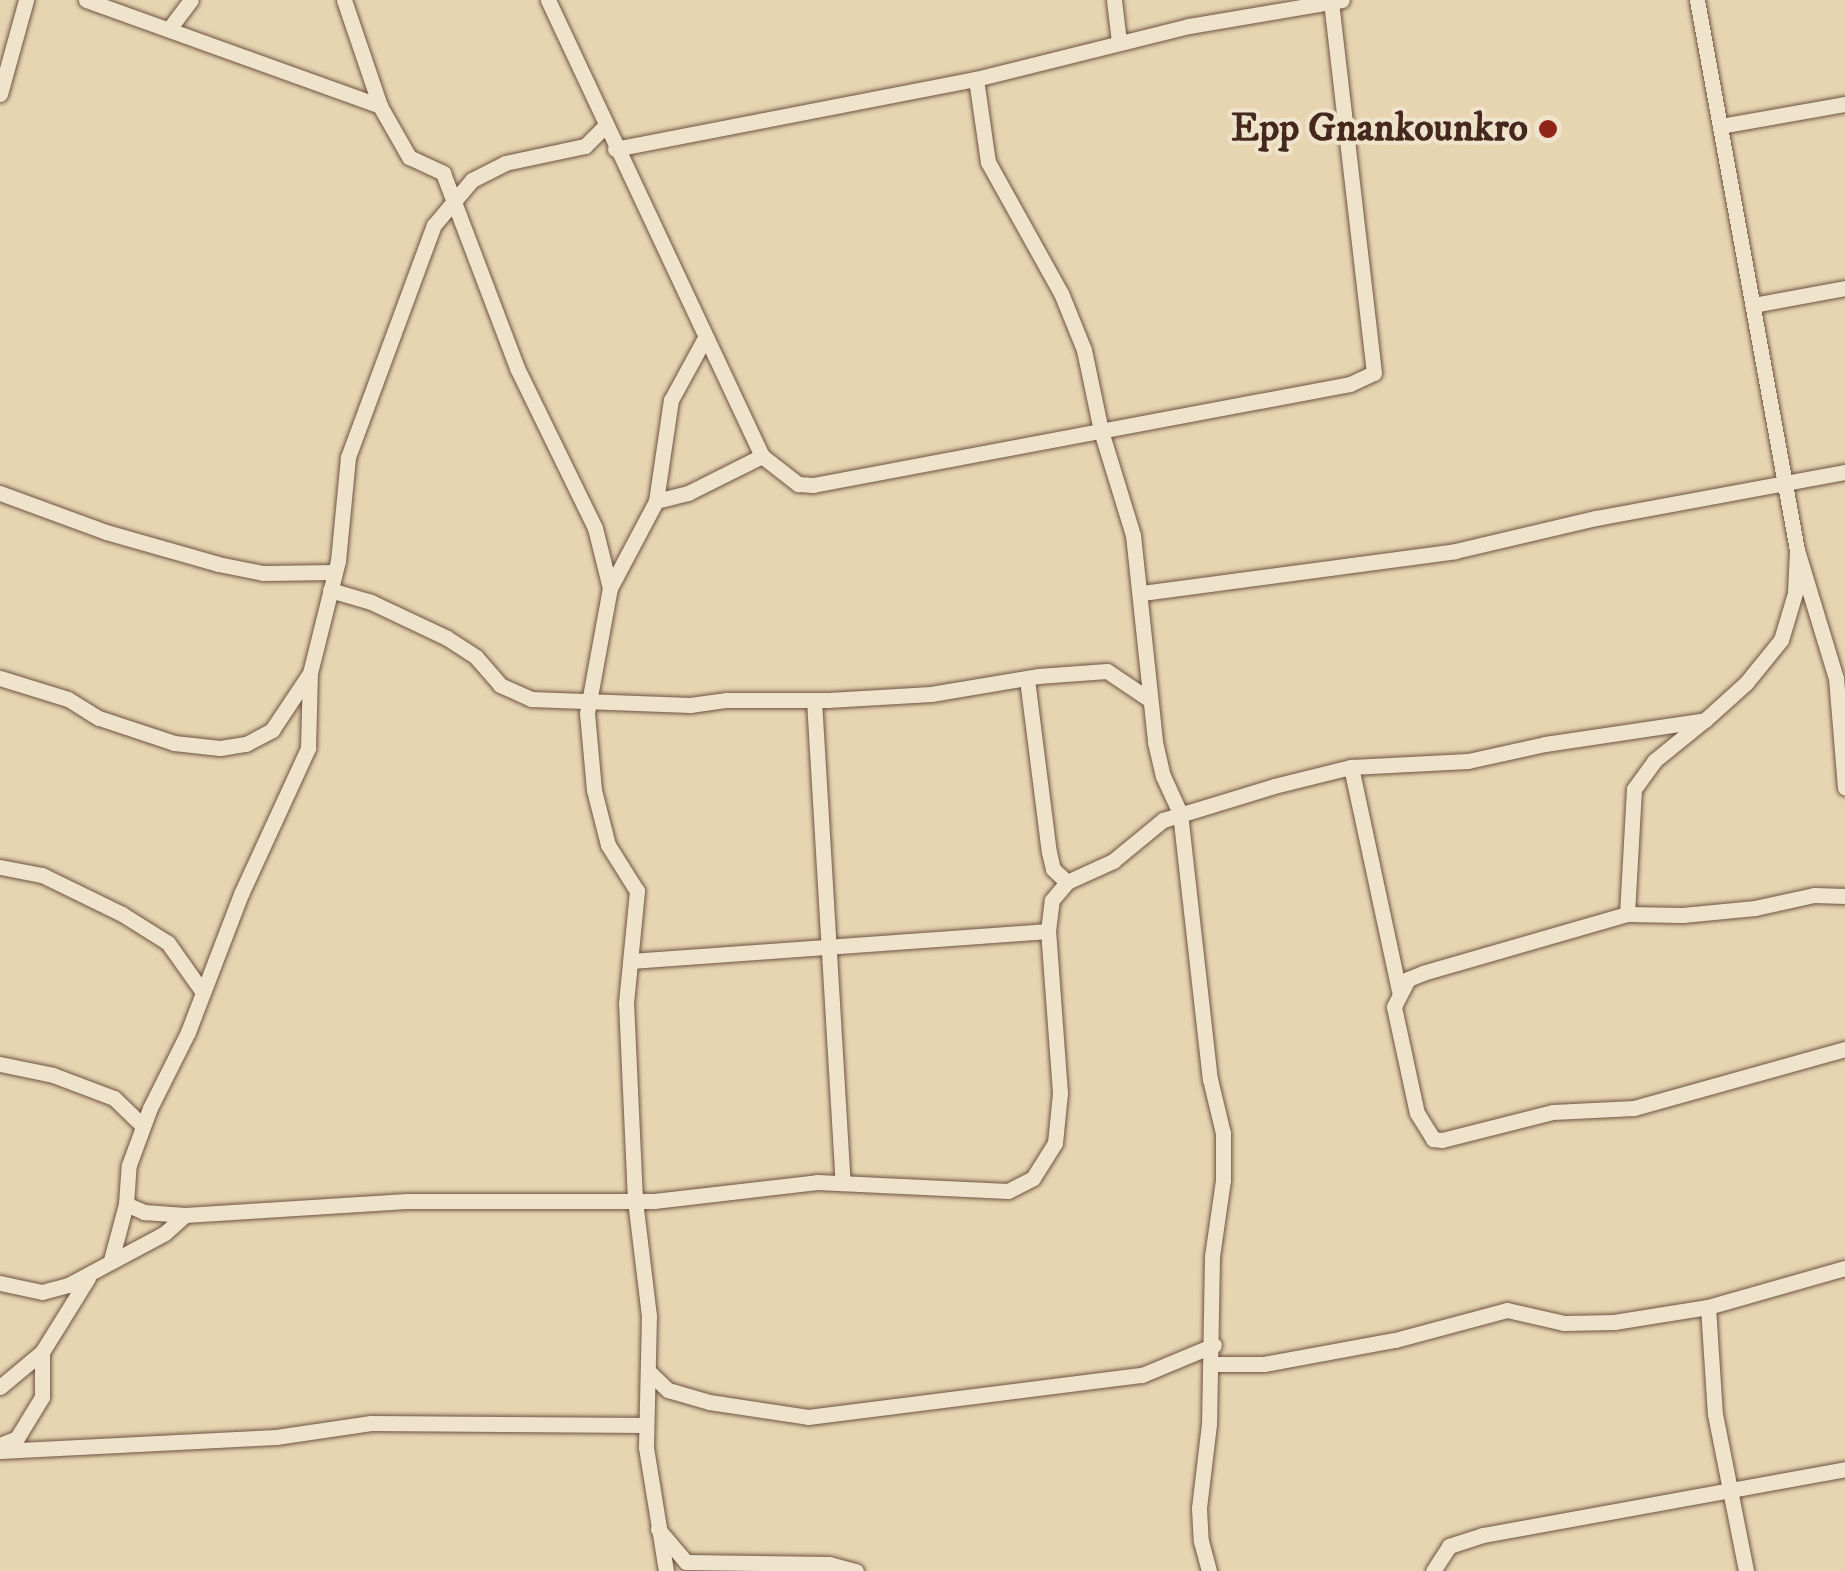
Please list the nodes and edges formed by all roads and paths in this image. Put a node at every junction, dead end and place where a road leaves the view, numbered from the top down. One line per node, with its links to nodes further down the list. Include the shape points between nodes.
1 (26, 0): 13 (street)
2 (86, 0): 10 (street)
3 (192, 0): 10 (street)
4 (344, 0): 15 (street)
5 (548, 0): 16 (street)
6 (1114, 0): 11 (street)
7 (1342, 0): 9 (street)
8 (1697, 0): 17 (street)
9 (1331, 1): 11 (street); 23 (street, via 1374,373 1350,384)
10 (169, 29): 15 (street)
11 (1119, 42): 12 (street)
12 (976, 79): 18 (street); 23 (street, via 988,162 1061,292 1084,350)
13 (0, 94)
14 (1845, 104): 17 (street)
15 (380, 106): 19 (street, via 409,156 443,173)
16 (605, 126): 18 (street); 19 (street, via 585,146 505,163)
17 (1720, 126): 21 (street)
18 (615, 149): 22 (street)
19 (454, 197): 30 (street, via 434,226 348,457); 31 (street, via 517,368 595,528)
20 (1845, 288): 21 (street)
21 (1753, 305): 26 (street)
22 (706, 338): 24 (street); 28 (street, via 671,400)
23 (1102, 431): 24 (street, via 814,485 798,484); 33 (street, via 1133,535)
24 (762, 456): 28 (street, via 688,493)
25 (1845, 472): 26 (street)
26 (1785, 483): 29 (street); 33 (street, via 1455,552)
27 (0, 493): 30 (street, via 218,564 263,574)
28 (656, 501): 31 (street)
29 (1798, 550): 36 (street); 41 (street, via 1781,640)
30 (335, 572): 32 (street)
31 (610, 588): 40 (street)
32 (330, 590): 34 (street); 40 (street, via 446,638 476,657 500,685 531,699)
33 (1142, 593): 39 (street)
34 (310, 673): 35 (street, via 272,730 220,748 174,742); 53 (street, via 308,748)
35 (0, 678)
36 (1840, 678): 43 (street)
37 (1027, 679): 38 (street, via 931,694); 39 (street, via 1107,671); 46 (street, via 1049,852 1053,869)
38 (814, 700): 40 (street); 50 (street)
39 (1150, 700): 44 (street, via 1163,776)
40 (588, 702): 51 (street, via 602,826 637,891)
41 (1705, 720): 42 (street, via 1468,761); 48 (street, via 1654,761 1634,789)
42 (1352, 767): 44 (street); 52 (street)
43 (1845, 788)
44 (1180, 813): 46 (street, via 1114,861); 66 (street, via 1210,1080 1223,1133 1224,1180 1212,1256)
45 (0, 867): 53 (street, via 55,880 122,914 168,943)
46 (1067, 882): 49 (street, via 1052,900)
47 (1845, 896): 48 (street, via 1682,915)
48 (1627, 914): 52 (street, via 1423,973)
49 (1048, 931): 50 (street); 57 (street, via 1060,1093 1055,1143 1033,1178 1008,1191)
50 (829, 947): 51 (street); 57 (street)
51 (632, 960): 58 (street, via 626,1003)
52 (1399, 990): 54 (street, via 1394,1007 1411,1097 1426,1132 1442,1140 1553,1112 1634,1108)
53 (202, 991): 56 (street)
54 (1845, 1050)
55 (0, 1064): 56 (street, via 114,1098)
56 (143, 1126): 59 (street, via 128,1165)
57 (843, 1183): 58 (street)
58 (635, 1200): 60 (street, via 407,1201); 69 (street, via 649,1316)
59 (126, 1204): 60 (street); 61 (street)
60 (186, 1215): 61 (street)
61 (111, 1260): 63 (street)
62 (1845, 1268): 65 (street)
63 (88, 1278): 64 (street, via 42,1292); 67 (street)
64 (0, 1283)
65 (1708, 1307): 68 (street, via 1564,1323 1507,1310 1264,1364); 74 (street)
66 (1214, 1344): 68 (street); 69 (street, via 1142,1375 808,1417 668,1390)
67 (42, 1352): 70 (street); 72 (street, via 42,1396 17,1438)
68 (1212, 1364): 78 (street, via 1200,1508)
69 (648, 1370): 71 (street)
70 (0, 1387)
71 (646, 1425): 72 (street, via 370,1423 276,1437); 75 (street)
72 (0, 1448)
73 (1845, 1469): 74 (street)
74 (1728, 1491): 79 (street, via 1483,1535 1449,1546); 80 (street)
75 (655, 1526): 76 (street); 77 (street, via 686,1562 829,1564)
76 (666, 1571)
77 (856, 1571)
78 (1209, 1571)
79 (1434, 1571)
80 (1746, 1571)

